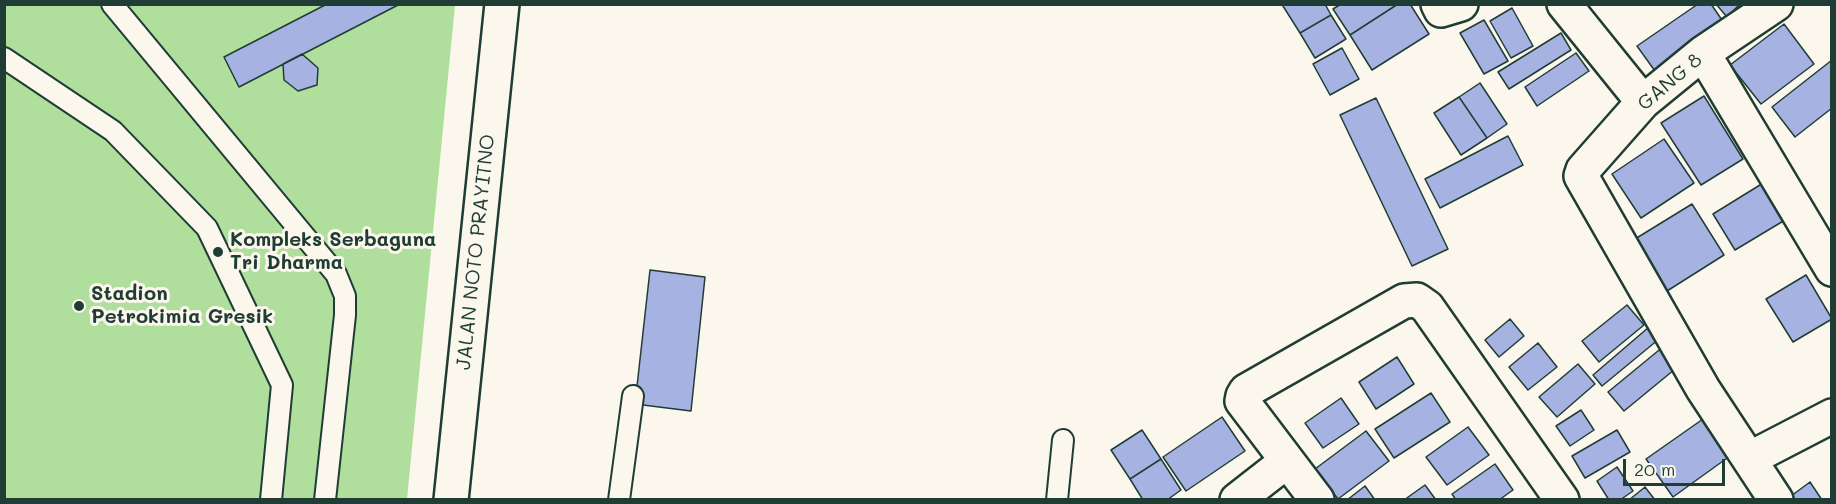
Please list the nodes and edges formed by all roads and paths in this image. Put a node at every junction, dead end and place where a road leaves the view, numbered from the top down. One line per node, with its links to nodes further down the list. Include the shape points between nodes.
1 (112, 4): 17 (lane, via 336,274 345,296 345,315)
2 (502, 4): 18 (street, JALAN NOTO PRAYITNO)
3 (1438, 4): 4 (street, via 1441,10)
4 (1461, 4)
5 (1564, 4): 9 (street)
6 (1776, 4): 7 (street, GANG 8)
7 (1703, 53): 9 (street, GANG 8); 10 (street)
8 (4, 58): 16 (lane, via 113,131 207,228 282,385)
9 (1643, 102): 14 (street, GANG 8, via 1581,176 1703,390)
10 (1832, 269)
11 (633, 396): 19 (lane)
12 (1832, 416): 14 (street)
13 (1063, 440): 20 (lane)
14 (1749, 459): 24 (street)
15 (1287, 461): 21 (street); 22 (street); 23 (street, via 1242,401 1246,391 1404,301 1417,300 1427,307)
16 (271, 500)
17 (325, 500)
18 (451, 500)
19 (619, 500)
20 (1057, 500)
21 (1237, 500)
22 (1317, 500)
23 (1562, 500)
24 (1776, 500)

